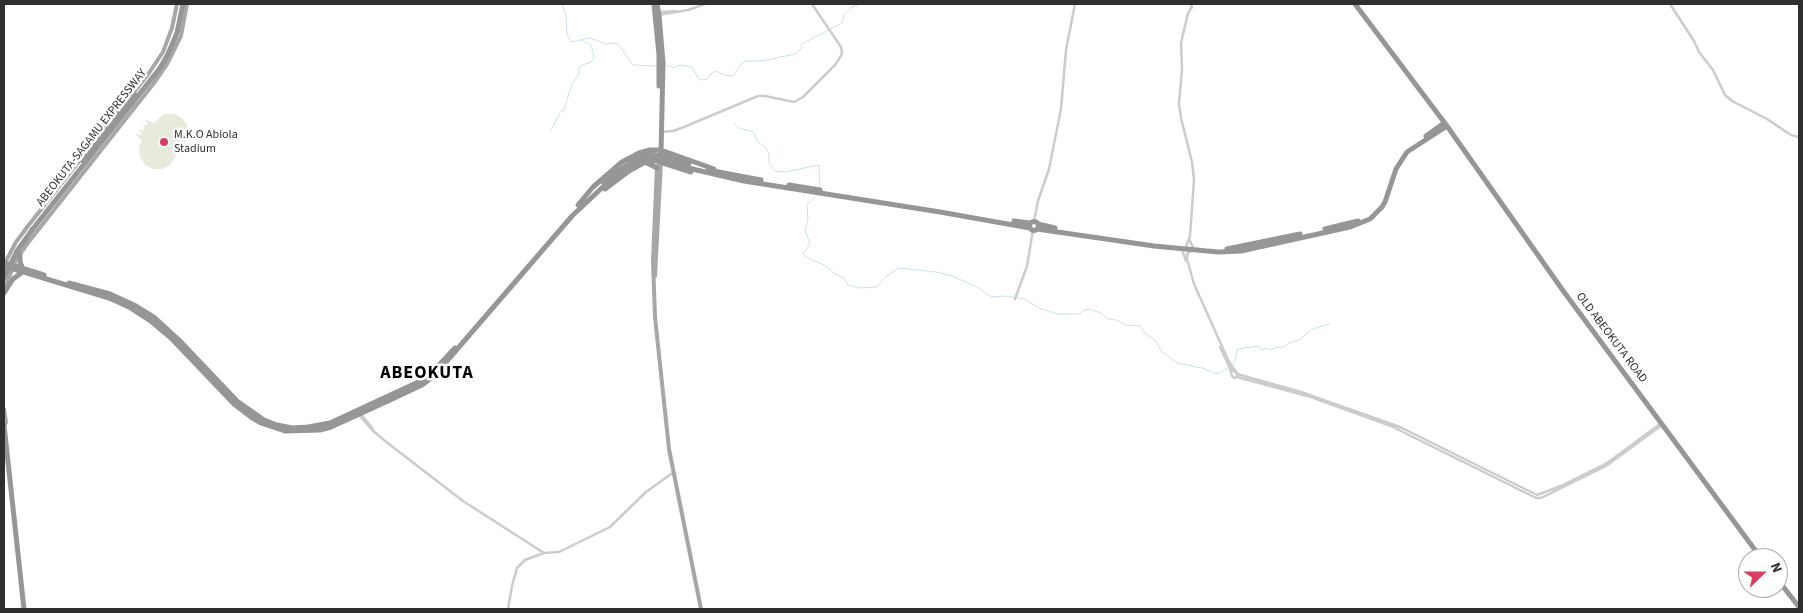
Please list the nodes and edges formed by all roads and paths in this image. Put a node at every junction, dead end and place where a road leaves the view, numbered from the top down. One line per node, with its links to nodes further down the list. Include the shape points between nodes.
1 (180, 4): 19 (main road, via 157,62); 19 (highway, ABEOKUTA-SAGAMU EXPRESSWAY, via 180,23 160,68)
2 (188, 4): 19 (main road, via 181,36 167,64)
3 (701, 4): 10 (street, via 683,10)
4 (705, 4): 10 (street, via 689,10)
5 (812, 4): 13 (street, via 842,50 840,59 800,100 789,102 760,96 684,127)
6 (1075, 4): 26 (street, via 1066,50 1062,109)
7 (1191, 4): 28 (street, via 1181,43 1179,104 1194,180)
8 (1354, 4): 12 (highway, OLD ABEOKUTA ROAD)
9 (1670, 4): 14 (street, via 1726,95)
10 (658, 11): 11 (highway)
11 (661, 70): 13 (highway); 15 (highway)
12 (1444, 126): 30 (highway, via 1402,157 1385,202 1370,219 1350,227 1231,249); 44 (highway, OLD ABEOKUTA ROAD)
13 (661, 132): 15 (highway)
14 (1799, 137)
15 (659, 144): 16 (highway); 17 (highway); 18 (highway)
16 (650, 150): 17 (highway); 25 (highway, via 622,162 592,186)
17 (659, 150): 18 (highway); 21 (highway)
18 (673, 155): 24 (highway, via 727,171)
19 (85, 161): 27 (highway, ABEOKUTA-SAGAMU EXPRESSWAY); 31 (main road); 32 (main road, via 28,226)
20 (644, 162): 21 (highway); 23 (highway); 25 (highway)
21 (659, 162): 22 (highway); 23 (main road)
22 (669, 164): 23 (highway); 24 (highway, via 715,179)
23 (659, 168): 40 (main road, via 653,276)
24 (736, 178): 25 (highway, bridge, via 688,166 665,156 647,154 637,158); 26 (highway)
25 (580, 205): 43 (highway, via 440,372 422,385)
26 (1034, 226): 29 (highway); 38 (street, via 1027,266)
27 (31, 229): 35 (highway, ABEOKUTA-SAGAMU EXPRESSWAY, bridge, via 14,250); 36 (highway, ABEOKUTA-SAGAMU EXPRESSWAY, bridge)
28 (1189, 239): 29 (street); 30 (street)
29 (1183, 248): 30 (highway); 39 (street, via 1196,293)
30 (1193, 248): 39 (street, via 1187,257 1194,284)
31 (20, 254): 33 (main road); 34 (highway)
32 (4, 265): 33 (highway)
33 (13, 268): 34 (highway); 37 (main road)
34 (22, 271): 37 (highway); 43 (highway, via 130,305 165,332 234,404 261,424 285,431 308,432 331,427)
35 (4, 272)
36 (4, 278)
37 (4, 292)
38 (1016, 298)
39 (1230, 367): 41 (street); 41 (street, via 1232,377)
40 (662, 373): 47 (main road); 50 (main road)
41 (1237, 374): 44 (street, via 1391,426 1536,498 1606,466)
42 (4, 409): 45 (main road)
43 (359, 413): 49 (street, via 408,458)
44 (1662, 424): 48 (highway, OLD ABEOKUTA ROAD)
45 (4, 426): 55 (highway)
46 (4, 454): 55 (highway)
47 (674, 472): 50 (main road); 51 (street, via 646,492 610,527 559,552)
48 (1754, 548)
49 (540, 551): 51 (street); 52 (street)
50 (690, 551): 57 (main road)
51 (544, 553): 52 (street)
52 (540, 555): 56 (street, via 525,560 517,568)
53 (1788, 593): 54 (highway)
54 (1799, 607)
55 (23, 609)
56 (508, 609)
57 (702, 609)

